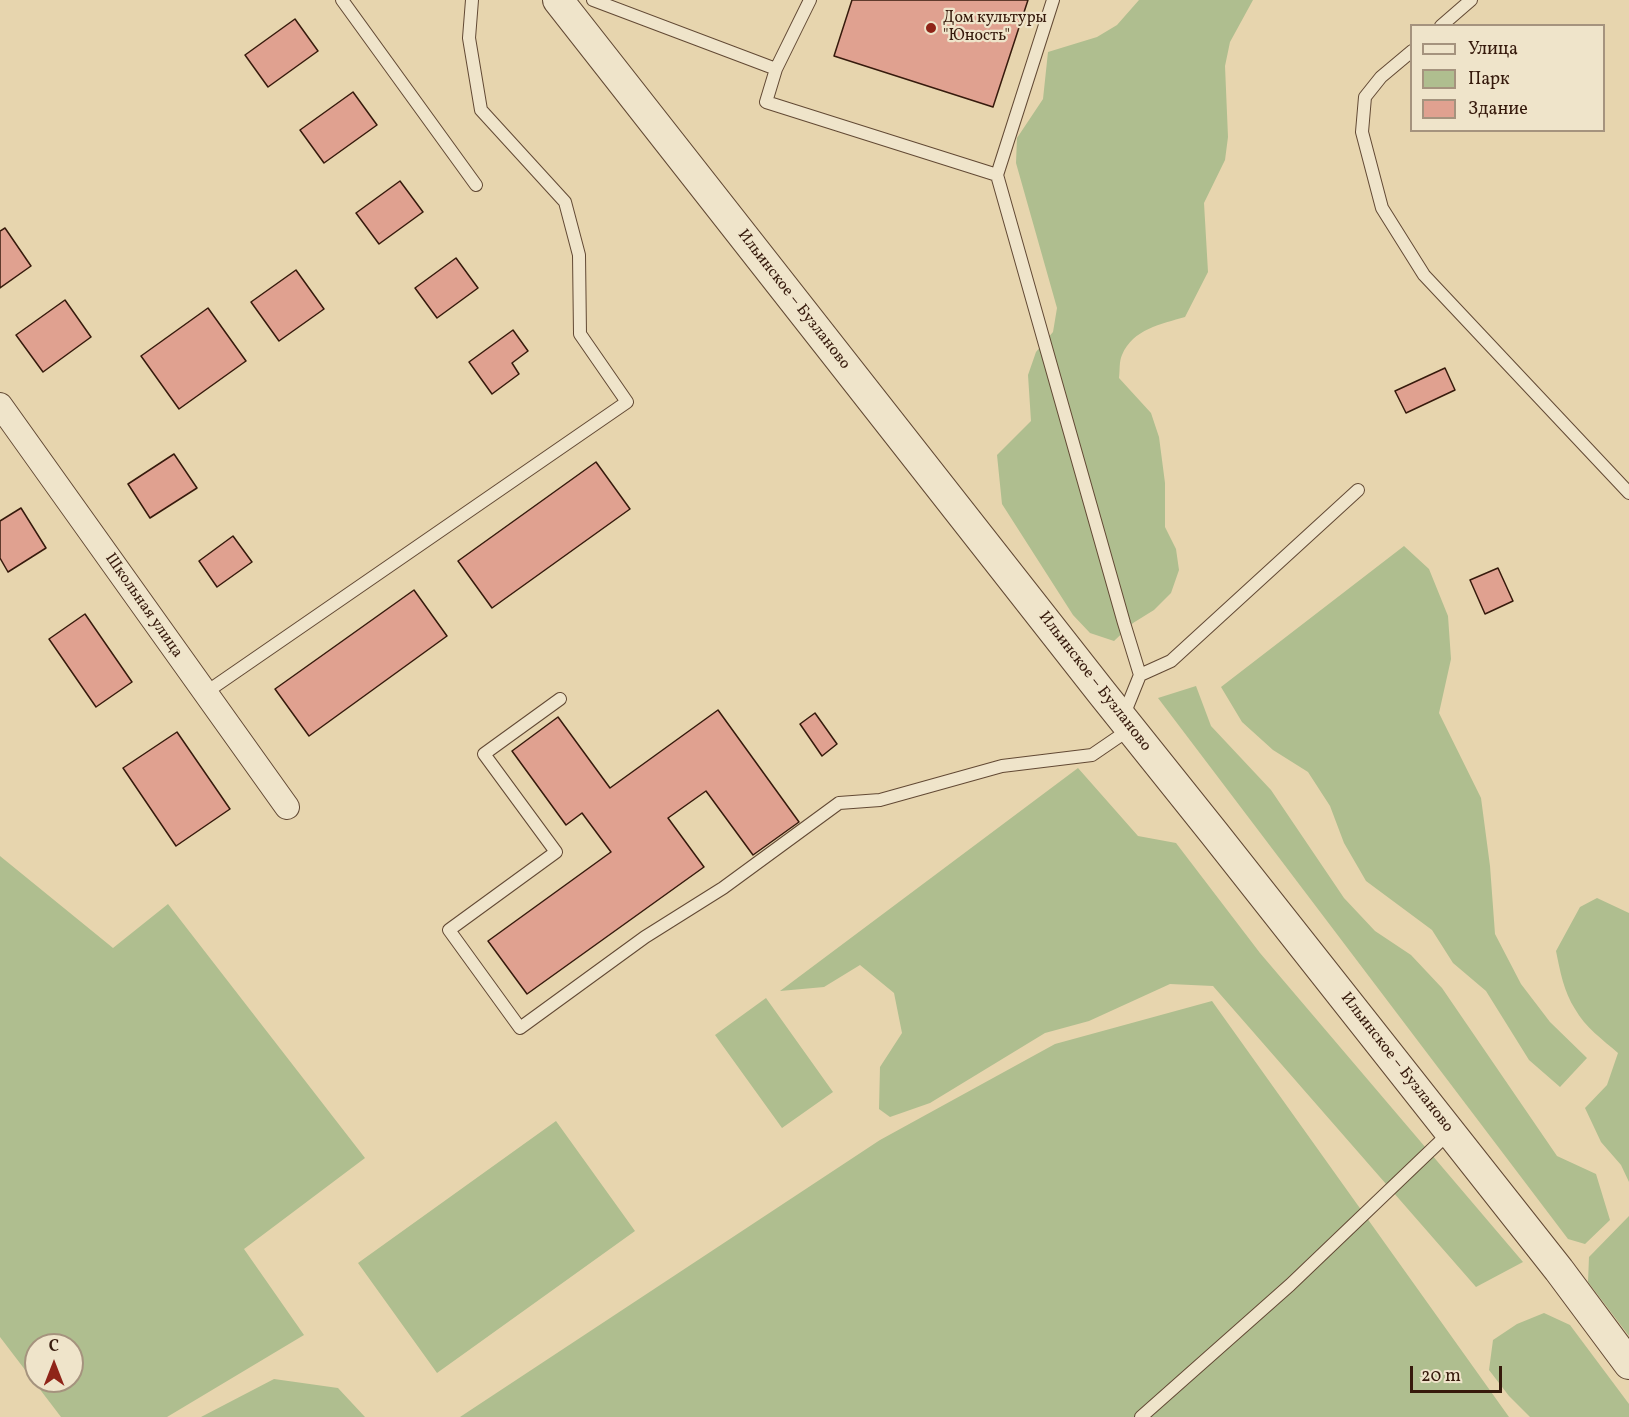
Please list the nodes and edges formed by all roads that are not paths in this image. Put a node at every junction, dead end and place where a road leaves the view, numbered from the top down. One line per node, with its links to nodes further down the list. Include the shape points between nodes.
1 (342, 0): 12 (lane)
2 (472, 0): 17 (lane, via 469,38 481,110 565,202 579,255 580,334 627,402)
3 (558, 0): 19 (street, Ильинское – Бузланово)
4 (593, 0): 10 (lane)
5 (810, 0): 10 (lane)
6 (1053, 0): 11 (lane)
7 (1472, 0): 8 (lane)
8 (1443, 24)
9 (1410, 53): 15 (lane, via 1381,77 1365,97 1362,132 1382,208 1424,275)
10 (776, 69): 11 (lane, via 766,102)
11 (997, 175): 16 (lane)
12 (476, 185)
13 (0, 405): 17 (street, Школьная улица)
14 (1358, 490): 16 (lane, via 1171,661)
15 (1629, 493)
16 (1140, 675): 19 (lane)
17 (205, 693): 20 (street, Школьная улица)
18 (560, 699): 19 (lane, via 484,754 556,852 449,930 520,1028 839,804 880,800 1002,766 1092,755)
19 (1127, 724): 21 (street, Ильинское – Бузланово)
20 (287, 807)
21 (1450, 1132): 22 (street, Ильинское – Бузланово); 23 (lane, via 1290,1285)
22 (1629, 1364)
23 (1141, 1417)

